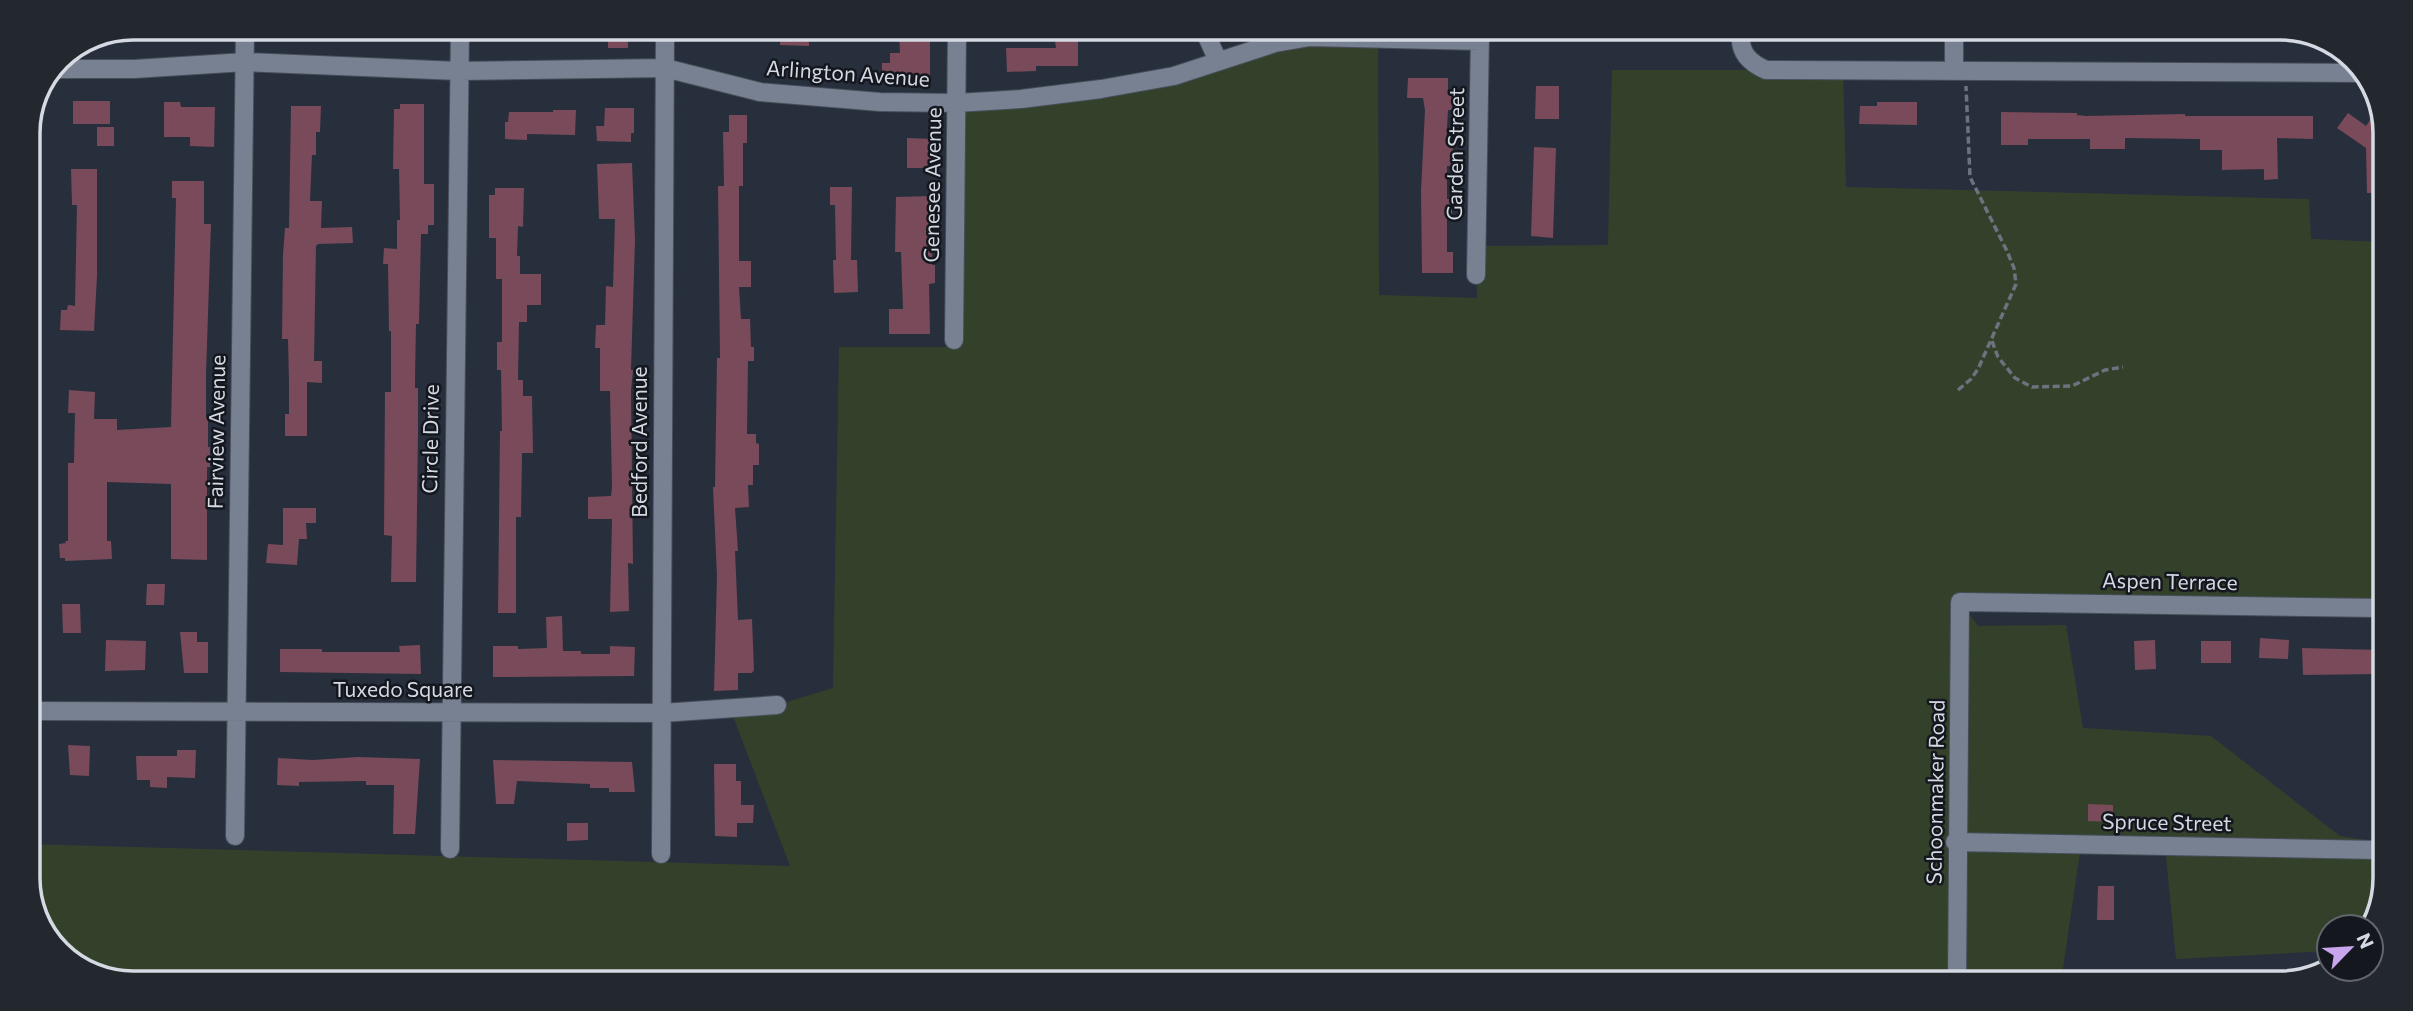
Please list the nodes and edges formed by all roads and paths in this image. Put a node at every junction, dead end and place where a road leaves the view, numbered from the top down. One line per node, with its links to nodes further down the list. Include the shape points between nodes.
1 (245, 40): 11 (street, Fairview Avenue)
2 (460, 40): 15 (street, Circle Drive)
3 (665, 40): 12 (street, Bedford Avenue)
4 (957, 40): 17 (street, Genesee Avenue)
5 (1209, 40): 10 (street)
6 (1292, 40): 10 (street, Arlington Avenue)
7 (1480, 40): 18 (street, Garden Street)
8 (1742, 40): 14 (street, via 1743,52 1766,70)
9 (1955, 40): 14 (street)
10 (1218, 61): 17 (street, Arlington Avenue, via 1174,76 1101,89)
11 (245, 62): 13 (street, Arlington Avenue); 15 (street, Arlington Avenue); 28 (street, Fairview Avenue)
12 (665, 68): 15 (street, Arlington Avenue); 17 (street, Arlington Avenue, via 760,92 880,103); 29 (street, Bedford Avenue)
13 (66, 69)
14 (1960, 70): 16 (street); 19 (path, via 1970,177 2007,251 2016,284)
15 (459, 71): 27 (street, Circle Drive)
16 (2350, 73)
17 (957, 103): 20 (street, Genesee Avenue)
18 (1476, 275)
19 (1992, 338): 21 (path, via 1998,357 2015,378 2032,387 2072,386 2087,376); 22 (path, via 1978,369)
20 (954, 340)
21 (2123, 367)
22 (1958, 390)
23 (1960, 602): 24 (street, Aspen Terrace); 31 (street, Schoonmaker Road)
24 (2373, 608)
25 (777, 705): 29 (street, Tuxedo Square)
26 (40, 711): 28 (street, Tuxedo Square)
27 (450, 712): 28 (street, Tuxedo Square); 29 (street, Tuxedo Square); 32 (street, Circle Drive)
28 (237, 713): 30 (street, Fairview Avenue)
29 (662, 713): 34 (street, Bedford Avenue)
30 (235, 836)
31 (1956, 842): 33 (street, Spruce Street); 35 (street, Schoonmaker Road)
32 (450, 849)
33 (2373, 850)
34 (661, 854)
35 (1957, 971)

